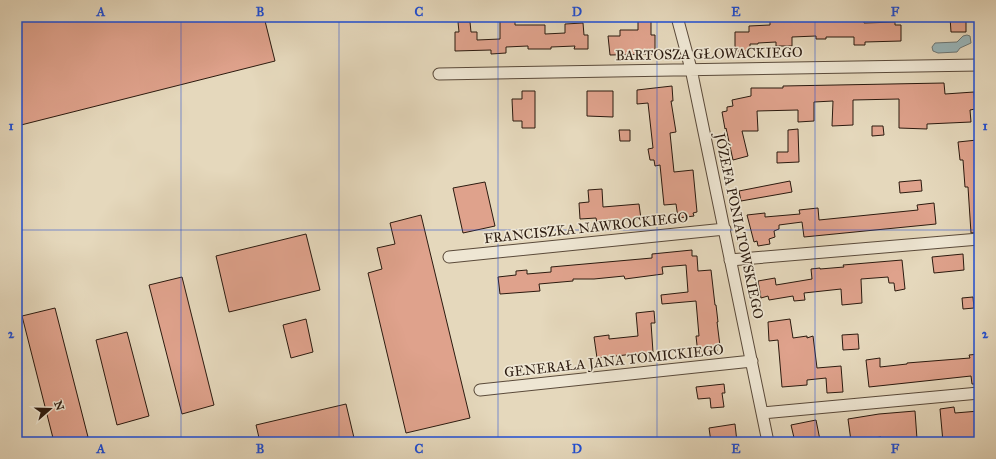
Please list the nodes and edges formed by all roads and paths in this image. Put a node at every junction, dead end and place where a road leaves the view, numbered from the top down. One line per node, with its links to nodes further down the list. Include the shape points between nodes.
1 (677, 17): 3 (street, JÓZEFA PONIATOWSKIEGO)
2 (979, 65): 3 (street, BARTOSZA GŁOWACKIEGO)
3 (691, 69): 4 (street, BARTOSZA GŁOWACKIEGO); 5 (street, JÓZEFA PONIATOWSKIEGO)
4 (439, 74)
5 (725, 229): 7 (street, FRANCISZKA NAWROCKIEGO); 8 (street, JÓZEFA PONIATOWSKIEGO)
6 (979, 239): 8 (street)
7 (449, 257)
8 (730, 260): 9 (street, JÓZEFA PONIATOWSKIEGO)
9 (752, 361): 10 (street, GENERAŁA JANA TOMICKIEGO); 12 (street, JÓZEFA PONIATOWSKIEGO)
10 (480, 390)
11 (979, 393): 12 (street)
12 (762, 413): 13 (street, JÓZEFA PONIATOWSKIEGO)
13 (768, 442)

